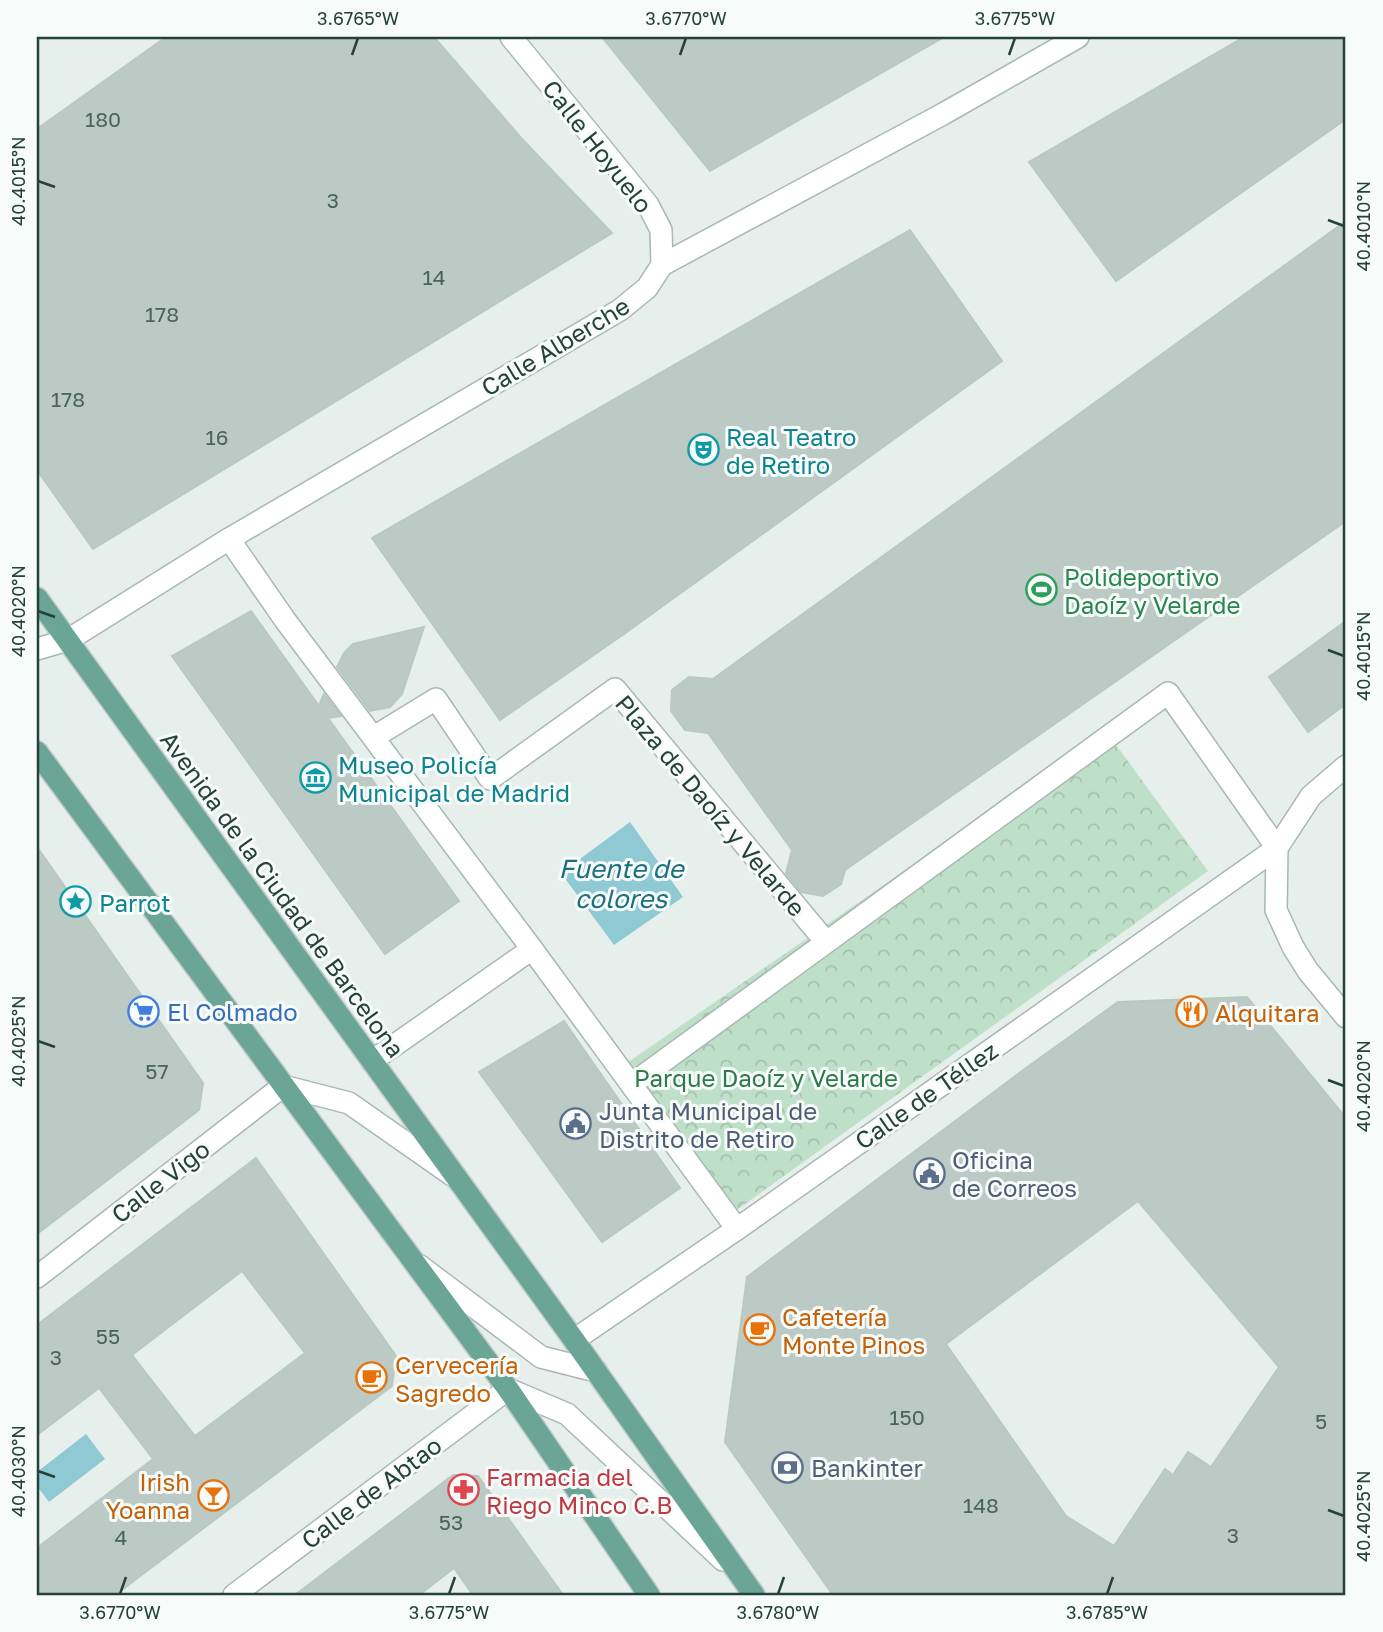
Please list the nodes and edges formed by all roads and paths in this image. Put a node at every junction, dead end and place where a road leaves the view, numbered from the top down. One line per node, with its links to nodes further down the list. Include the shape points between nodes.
1 (511, 37): 3 (street, Calle Hoyuelo, via 648,205 661,230)
2 (1078, 37): 3 (street, Calle Alberche)
3 (662, 265): 4 (street, Calle Alberche, via 648,288 620,310)
4 (229, 539): 6 (street, Calle Alberche); 8 (street)
5 (37, 598): 6 (main road, Avenida de la Ciudad de Barcelona)
6 (68, 640): 7 (street); 15 (main road, Avenida de la Ciudad de Barcelona)
7 (37, 649)
8 (374, 737): 12 (street, Plaza de Daoíz y Velarde, via 436,699 490,779 615,689); 13 (street)
9 (37, 752): 17 (main road)
10 (1346, 766): 11 (street, Calle de Téllez, via 1311,796)
11 (1277, 848): 12 (street, via 1168,693); 14 (street, via 1276,910 1308,971); 19 (street, Calle de Téllez)
12 (826, 942): 16 (street)
13 (533, 949): 15 (street); 16 (street)
14 (1346, 1017)
15 (372, 1061): 18 (main road, Avenida de la Ciudad de Barcelona)
16 (632, 1084): 19 (street)
17 (283, 1086): 18 (street, Avenida de la Ciudad de Barcelona, via 349,1103); 20 (main road); 21 (street, Calle Vigo)
18 (456, 1177): 22 (main road, Avenida de la Ciudad de Barcelona)
19 (737, 1229): 22 (street, Calle de Téllez)
20 (412, 1261): 23 (street, via 541,1357); 24 (main road)
21 (37, 1277)
22 (574, 1340): 23 (main road, Avenida de la Ciudad de Barcelona)
23 (596, 1371): 25 (main road, Avenida de la Ciudad de Barcelona)
24 (508, 1389): 25 (street, Avenida de la Ciudad de Barcelona, via 567,1414); 26 (street, Calle de Abtao); 27 (main road)
25 (740, 1576): 28 (main road, Avenida de la Ciudad de Barcelona)
26 (234, 1595)
27 (649, 1595)
28 (754, 1595)

